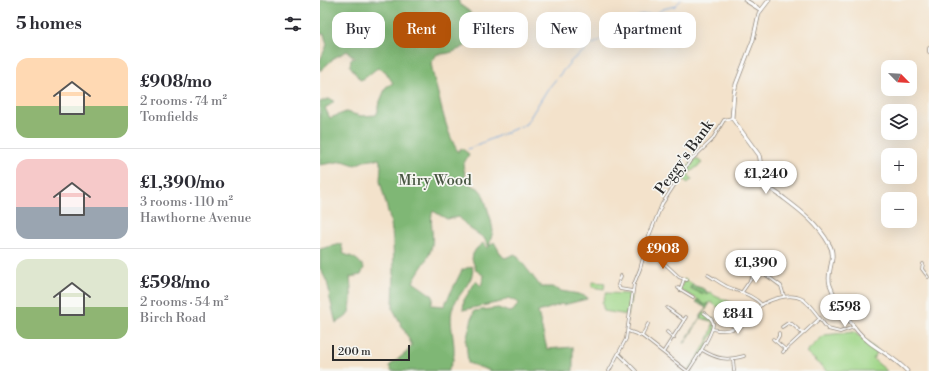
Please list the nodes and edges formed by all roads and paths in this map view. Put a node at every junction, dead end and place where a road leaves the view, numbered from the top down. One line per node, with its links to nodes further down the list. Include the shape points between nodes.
1 (745, 0): 3 (street)
2 (769, 0): 3 (street)
3 (761, 10): 6 (street, via 735,88)
4 (929, 48): 5 (street)
5 (929, 52)
6 (732, 118): 7 (street, Peggy's Bank, via 724,120 712,140 690,161 662,204); 27 (street, via 757,152 760,173 766,184 810,219 830,244 833,254 830,285)
7 (646, 246): 14 (street); 17 (street, Peggy's Bank)
8 (747, 261): 10 (street)
9 (923, 264): 13 (street, via 922,269)
10 (758, 269): 18 (street); 19 (street, via 781,286)
11 (708, 274): 18 (street)
12 (621, 276): 17 (street, via 618,285 620,289)
13 (929, 277): 16 (street)
14 (684, 279): 15 (street); 20 (street, via 679,289)
15 (688, 280)
16 (929, 281)
17 (632, 291): 29 (street, Peggy's Bank)
18 (742, 292): 21 (street, via 758,300)
19 (784, 296): 21 (street); 24 (street, via 803,299)
20 (693, 297)
21 (762, 305): 28 (street, via 735,329)
22 (672, 306): 34 (street, via 668,309 685,319)
23 (704, 314): 28 (street, via 713,322)
24 (819, 319): 27 (street, via 828,329 834,331 840,332); 32 (street)
25 (648, 324): 33 (street)
26 (782, 326): 32 (street, via 792,324)
27 (854, 327): 48 (street, via 866,340)
28 (712, 329): 37 (street)
29 (628, 331): 33 (street); 41 (street, Peggy's Bank)
30 (668, 332): 34 (street)
31 (778, 333): 36 (street)
32 (802, 334): 38 (street)
33 (642, 336): 39 (street)
34 (674, 338): 39 (street)
35 (773, 339): 36 (street)
36 (776, 341): 38 (street)
37 (702, 350): 43 (street, via 722,359); 46 (street)
38 (786, 350): 40 (street)
39 (663, 352): 46 (street)
40 (783, 352)
41 (619, 353): 44 (street, Peggy's Bank); 45 (street)
42 (740, 354): 43 (street, via 742,356)
43 (733, 359): 47 (street)
44 (609, 371)
45 (636, 371)
46 (688, 371)
47 (734, 371)
48 (908, 371)

